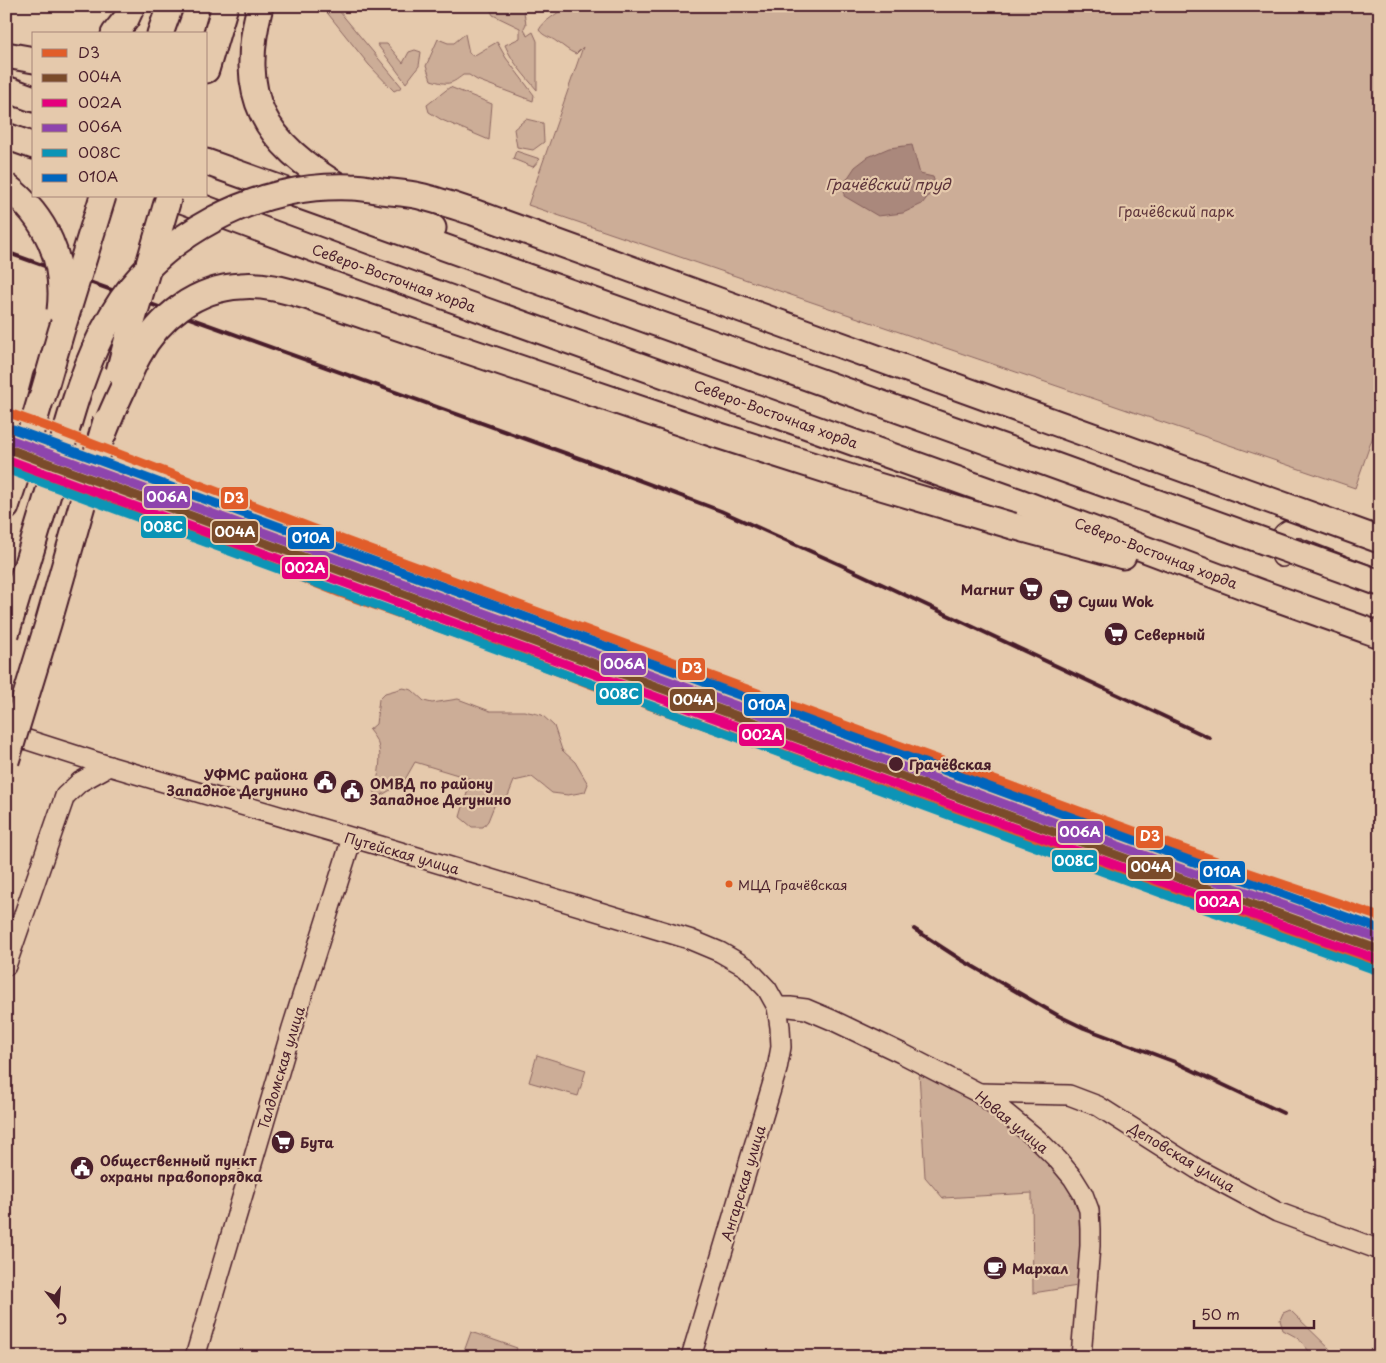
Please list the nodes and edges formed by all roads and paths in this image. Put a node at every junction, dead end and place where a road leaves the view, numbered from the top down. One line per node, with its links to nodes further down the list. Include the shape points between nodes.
1 (132, 6): 5 (main road)
2 (170, 6): 6 (main road)
3 (225, 6): 7 (main road)
4 (259, 12): 17 (main road, via 253,36 252,70 258,102 272,130 296,157 357,196)
5 (116, 32)
6 (161, 32)
7 (208, 63)
8 (6, 89): 9 (main road)
9 (32, 98)
10 (6, 136): 11 (main road)
11 (32, 145)
12 (208, 163): 17 (main road)
13 (6, 186): 18 (main road, bridge, via 44,227 57,258 62,294)
14 (102, 198): 18 (main road, bridge)
15 (169, 198): 19 (main road, bridge)
16 (176, 198): 24 (main road, Северо-Восточная хорда, via 1020,502)
17 (618, 310): 23 (main road, bridge)
18 (42, 398): 20 (main road)
19 (102, 437): 24 (main road, bridge, via 137,356 161,323 175,310 208,292 242,285 262,286 306,296 861,482); 29 (main road, bridge)
20 (6, 507)
21 (1380, 540): 26 (main road, bridge, via 473,212 415,195 351,187 320,188 284,193 211,221 180,240 130,288 112,315 86,370)
22 (1380, 558): 25 (street, via 1297,527 1285,532 1278,550 1291,564)
23 (1380, 583)
24 (1259, 592): 27 (main road, Северо-Восточная хорда)
25 (1380, 595)
26 (6, 634)
27 (1380, 635)
28 (6, 733): 30 (street, Путейская улица)
29 (6, 762)
30 (109, 766): 31 (street, Путейская улица); 32 (street, via 80,782 65,796)
31 (352, 838): 33 (street, Путейская улица, via 689,939 746,967 767,989); 36 (street, Талдомская улица)
32 (6, 966)
33 (776, 1007): 34 (street, Новая улица, via 806,1009 832,1020); 37 (street, Ангарская улица, via 781,1047 777,1069)
34 (979, 1093): 35 (street, Деповская улица, via 1064,1094 1076,1097 1098,1106 1197,1169 1277,1212); 38 (street, Новая улица, via 1037,1139 1058,1160 1083,1194 1089,1210 1090,1229)
35 (1380, 1250)
36 (195, 1357)
37 (691, 1357)
38 (1081, 1357)

